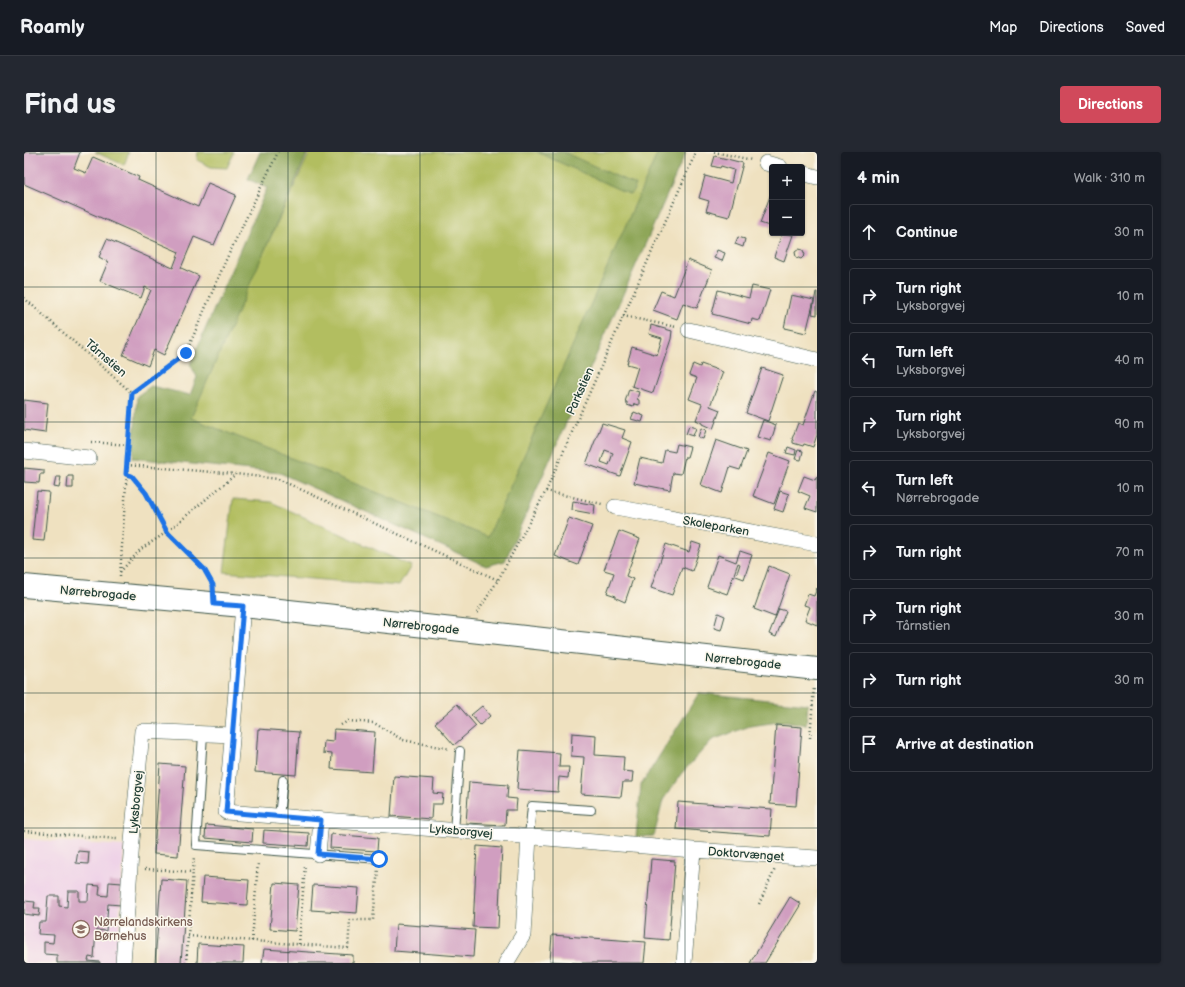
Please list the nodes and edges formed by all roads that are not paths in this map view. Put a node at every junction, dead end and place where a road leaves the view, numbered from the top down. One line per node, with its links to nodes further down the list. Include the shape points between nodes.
1 (805, 174): 2 (street)
2 (817, 177)
3 (689, 330): 4 (street)
4 (817, 360)
5 (24, 450): 6 (street)
6 (89, 458)
7 (615, 508): 8 (street, Skoleparken)
8 (817, 544)
9 (24, 586): 10 (street, Nørrebrogade)
10 (243, 606): 11 (street, Nørrebrogade); 13 (street, Lyksborgvej)
11 (816, 669)
12 (203, 734): 13 (street, Lyksborgvej); 22 (lane, via 196,844); 25 (street, Lyksborgvej, via 142,731)
13 (232, 735): 17 (street, Lyksborgvej, via 226,812)
14 (460, 751): 19 (lane)
15 (283, 780): 17 (lane)
16 (591, 810): 20 (lane, via 532,806)
17 (279, 817): 18 (street, Lyksborgvej)
18 (321, 820): 19 (street, Lyksborgvej); 22 (street)
19 (454, 831): 20 (street, Lyksborgvej)
20 (529, 837): 21 (street, Lyksborgvej); 26 (street, via 523,934)
21 (693, 850): 23 (street, Doktorvænget); 27 (street, Doktorvænget)
22 (312, 853): 24 (lane)
23 (817, 858)
24 (379, 859)
25 (123, 963)
26 (506, 963)
27 (684, 963)

